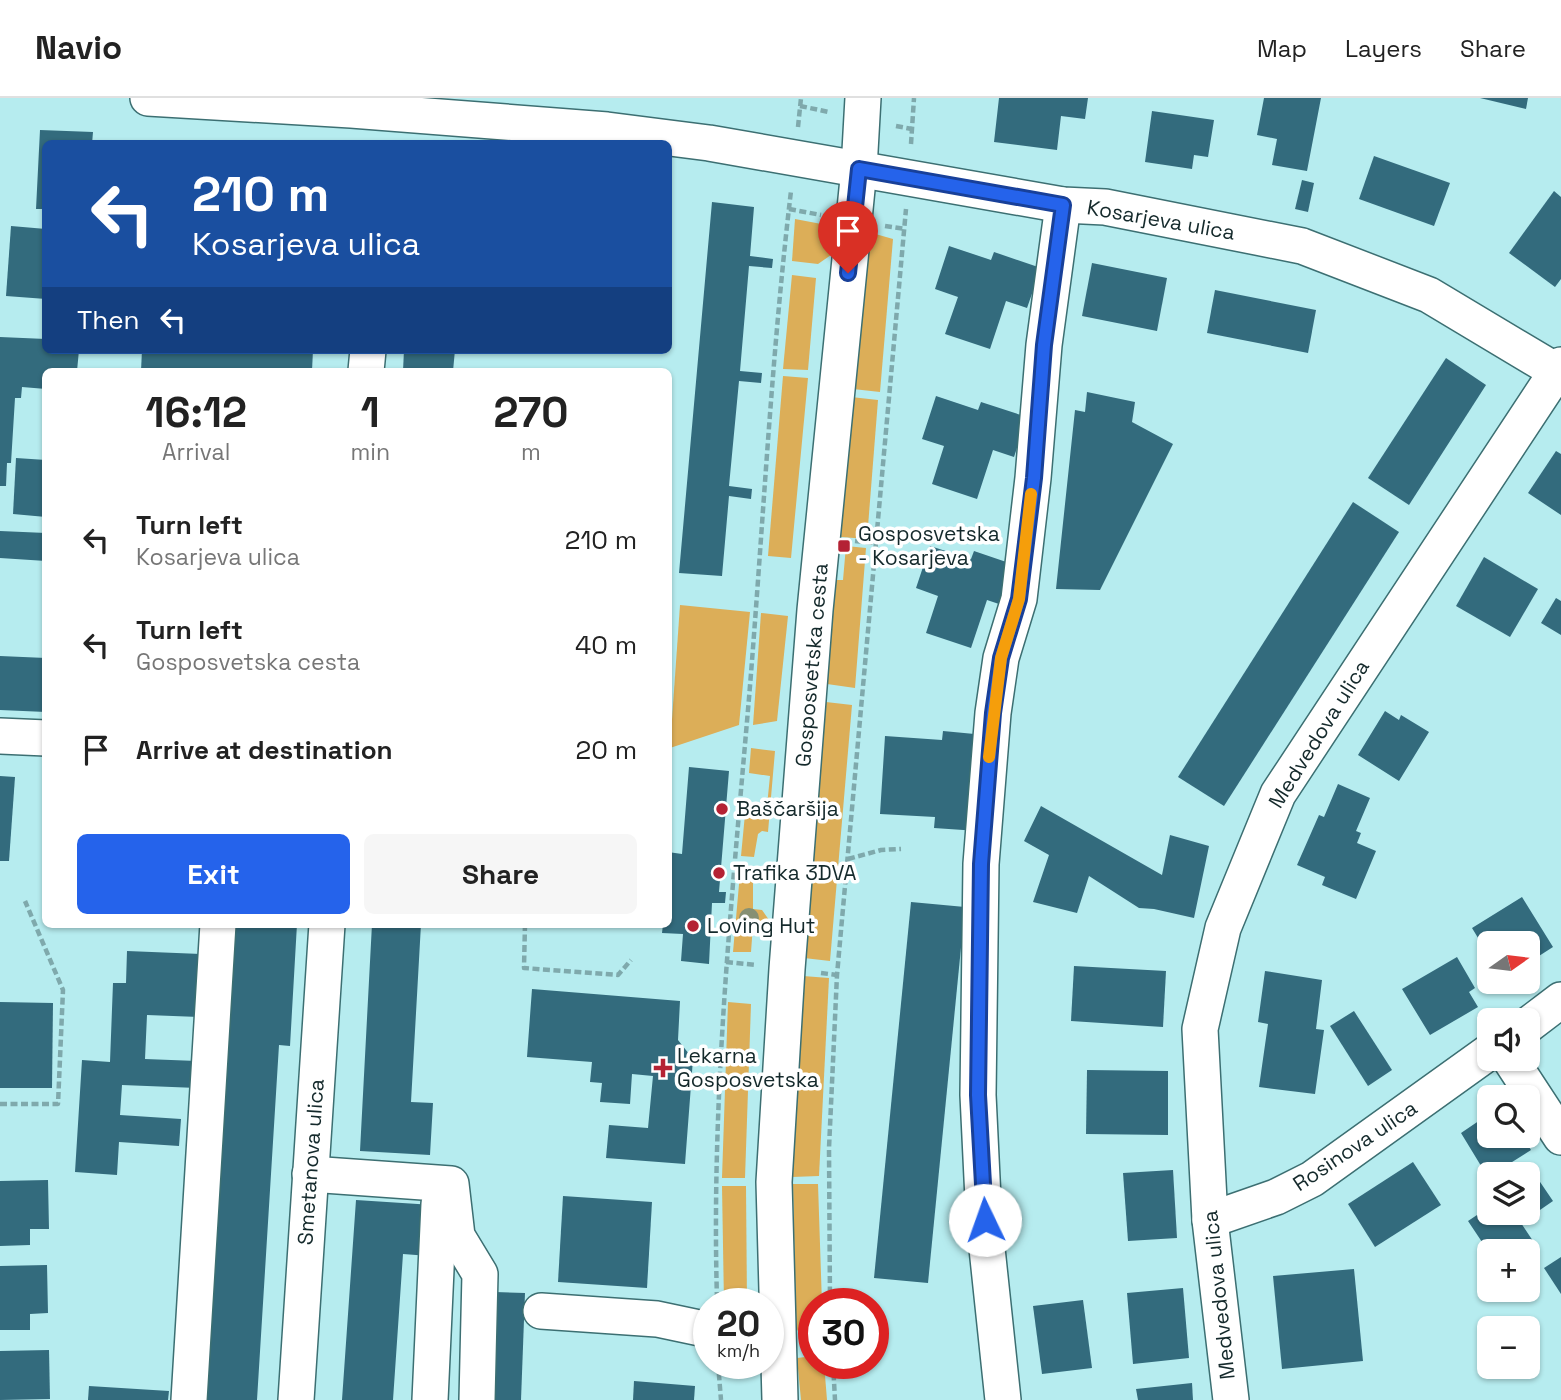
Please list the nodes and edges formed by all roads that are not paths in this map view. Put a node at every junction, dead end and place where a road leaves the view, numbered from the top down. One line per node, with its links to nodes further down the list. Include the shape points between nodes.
1 (148, 98): 3 (street, Kosarjeva ulica)
2 (863, 98): 4 (street, Gosposvetska cesta)
3 (383, 118): 4 (street, Kosarjeva ulica, via 607,130)
4 (859, 169): 5 (street, Kosarjeva ulica); 19 (street, Gosposvetska cesta, via 815,610 787,969 774,1182)
5 (1063, 205): 6 (street, Kosarjeva ulica, via 1105,207 1302,246 1429,295); 28 (street, via 1019,599 1001,658 993,713 981,864 978,1095)
6 (1560, 370): 18 (street, Medvedova ulica, via 1278,794 1246,868 1223,928 1200,1029)
7 (0, 736): 8 (street)
8 (42, 738)
9 (218, 928): 23 (street)
10 (327, 928): 16 (street, Smetanova ulica)
11 (1561, 1000): 12 (street)
12 (1540, 1015)
13 (1477, 1061): 18 (street, Rosinova ulica, via 1312,1179)
14 (1518, 1071): 15 (street)
15 (1561, 1137)
16 (310, 1174): 17 (street); 24 (street, Smetanova ulica)
17 (440, 1182): 25 (street); 26 (street, via 451,1184 457,1236 480,1274)
18 (1210, 1220): 29 (street, Medvedova ulica)
19 (773, 1288)
20 (541, 1311): 21 (street, via 657,1319)
21 (693, 1327)
22 (778, 1379): 27 (street, Gosposvetska cesta)
23 (189, 1400)
24 (296, 1400)
25 (430, 1400)
26 (477, 1400)
27 (780, 1400)
28 (1003, 1400)
29 (1231, 1400)

